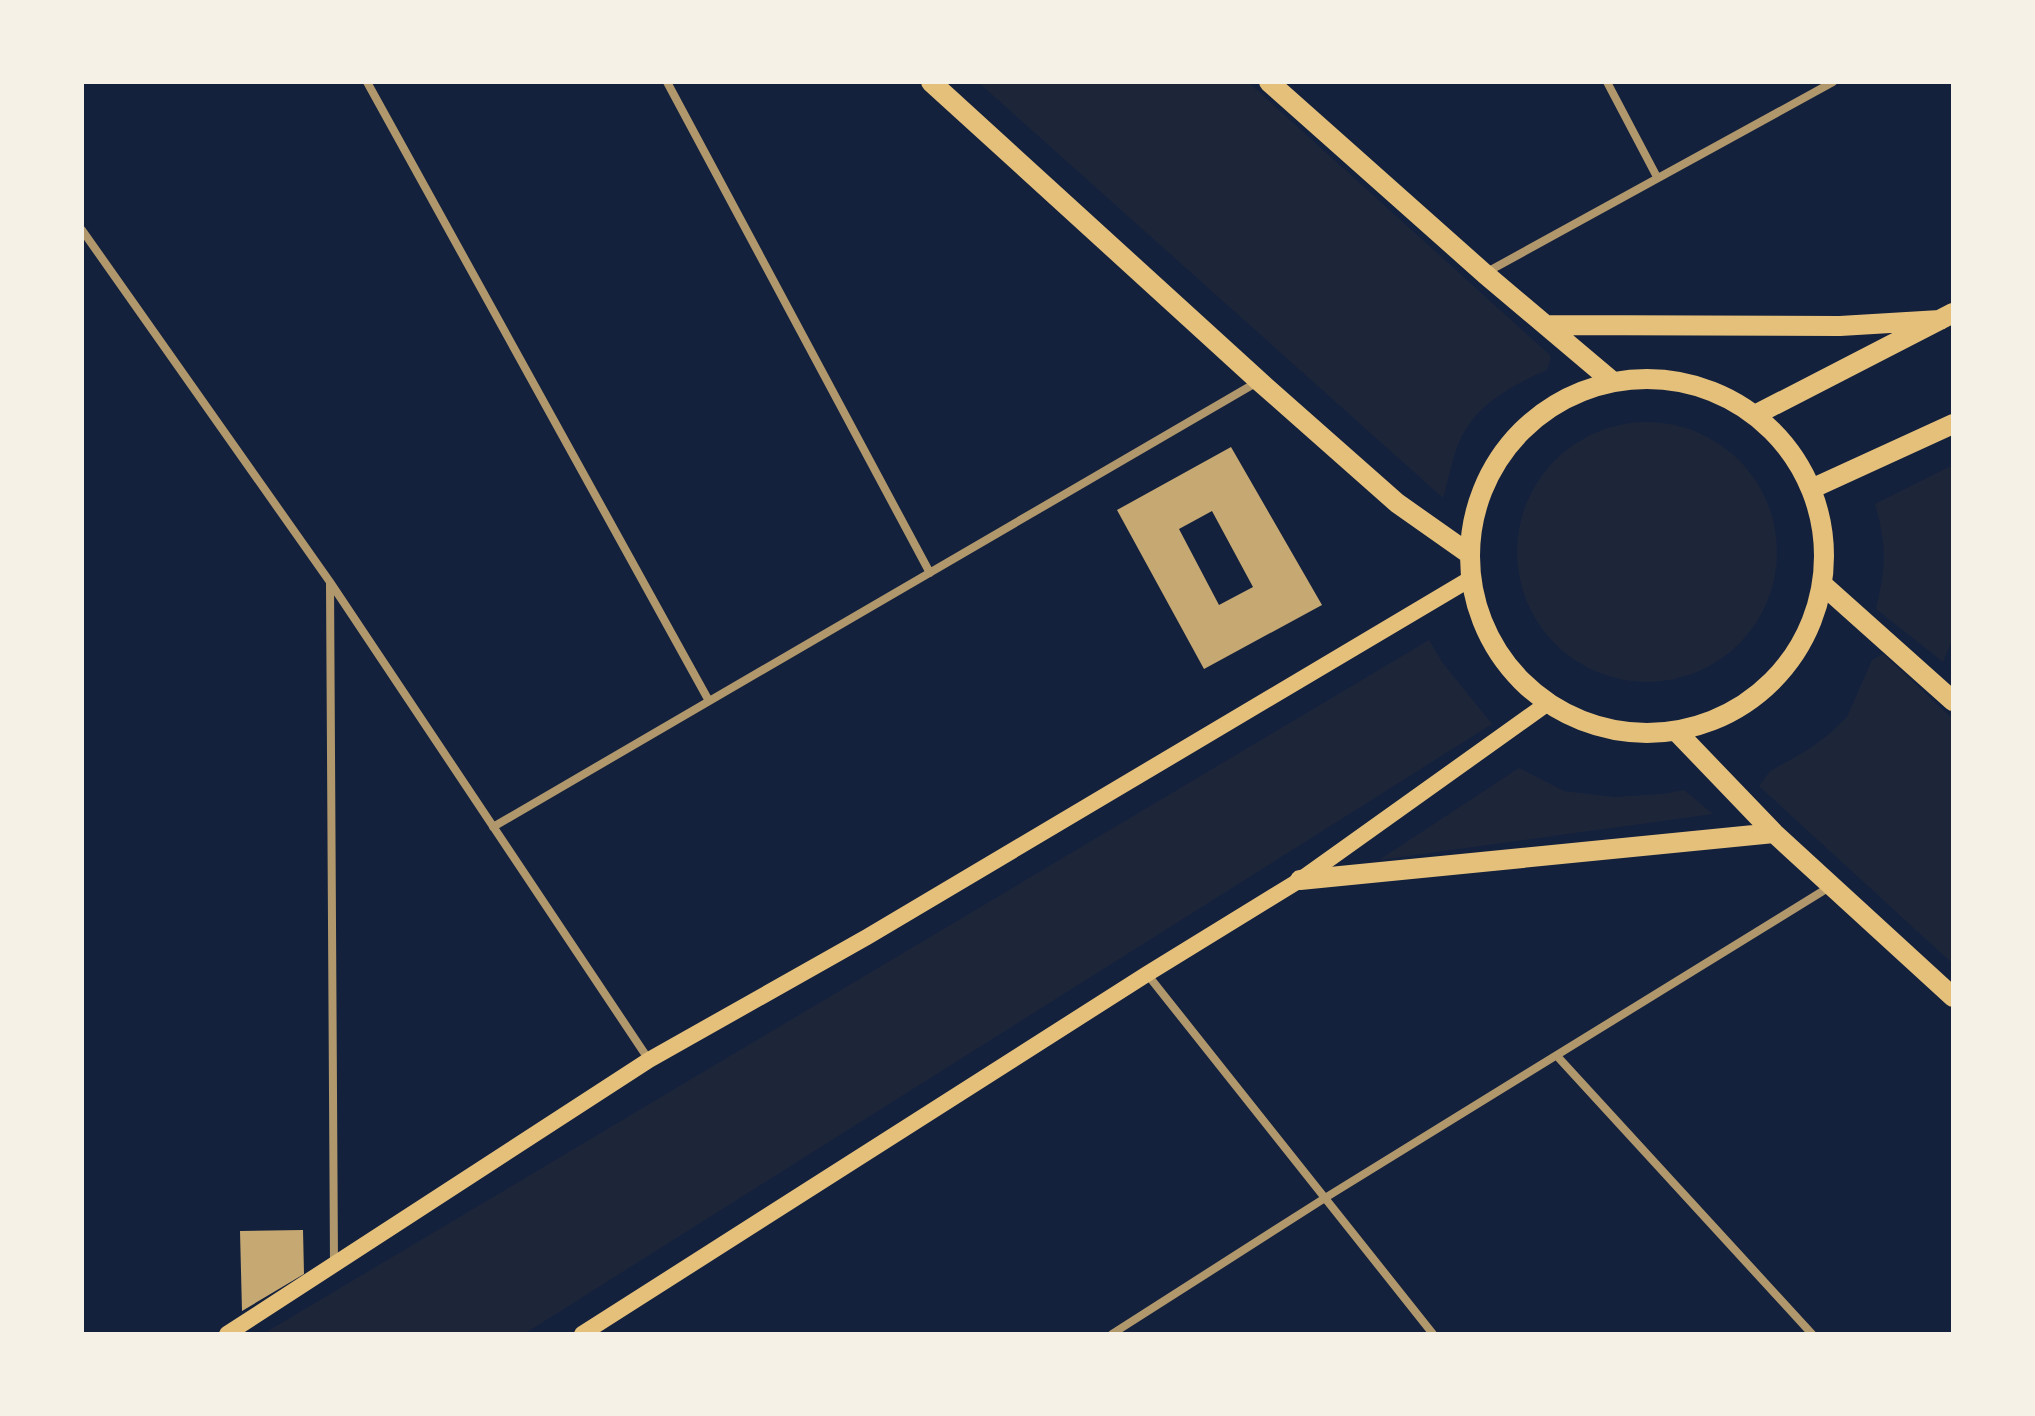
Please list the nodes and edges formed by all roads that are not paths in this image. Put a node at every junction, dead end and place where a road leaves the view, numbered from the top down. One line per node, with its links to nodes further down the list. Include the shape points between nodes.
1 (367, 82): 23 (street)
2 (667, 82): 19 (street)
3 (931, 82): 13 (main road)
4 (1269, 82): 10 (main road)
5 (1607, 82): 7 (street)
6 (1833, 82): 7 (street)
7 (1657, 177): 10 (street)
8 (82, 230): 9 (street)
9 (86, 244): 21 (street)
10 (1485, 274): 12 (main road)
11 (1946, 316): 12 (main road, via 1840,326); 15 (main road)
12 (1546, 325): 14 (main road)
13 (1259, 381): 18 (main road, via 1397,503); 19 (street)
14 (1613, 382): 15 (main road, via 1687,383); 18 (main road, via 1575,394 1540,414 1511,441 1489,474 1474,511)
15 (1755, 415): 17 (main road, via 1788,448)
16 (1953, 424): 17 (main road)
17 (1811, 489): 22 (main road, via 1822,526)
18 (1468, 553): 20 (main road)
19 (930, 573): 23 (street)
20 (1470, 579): 25 (main road, via 1495,650); 34 (main road, via 867,937)
21 (330, 582): 27 (street); 36 (street)
22 (1822, 584): 24 (main road); 26 (main road, via 1814,616 1781,672 1729,713)
23 (709, 701): 27 (street)
24 (1953, 701)
25 (1548, 703): 26 (main road, via 1609,729); 29 (main road)
26 (1676, 731): 28 (main road)
27 (493, 827): 34 (street)
28 (1774, 833): 29 (main road); 30 (main road)
29 (1300, 880): 31 (main road)
30 (1832, 886): 32 (main road); 33 (street)
31 (1147, 974): 35 (street); 38 (main road)
32 (1953, 997)
33 (1557, 1056): 35 (street); 41 (street)
34 (649, 1060): 36 (main road)
35 (1325, 1198): 39 (street); 40 (street)
36 (334, 1263): 37 (main road)
37 (227, 1334)
38 (582, 1334)
39 (1112, 1334)
40 (1433, 1334)
41 (1812, 1334)

